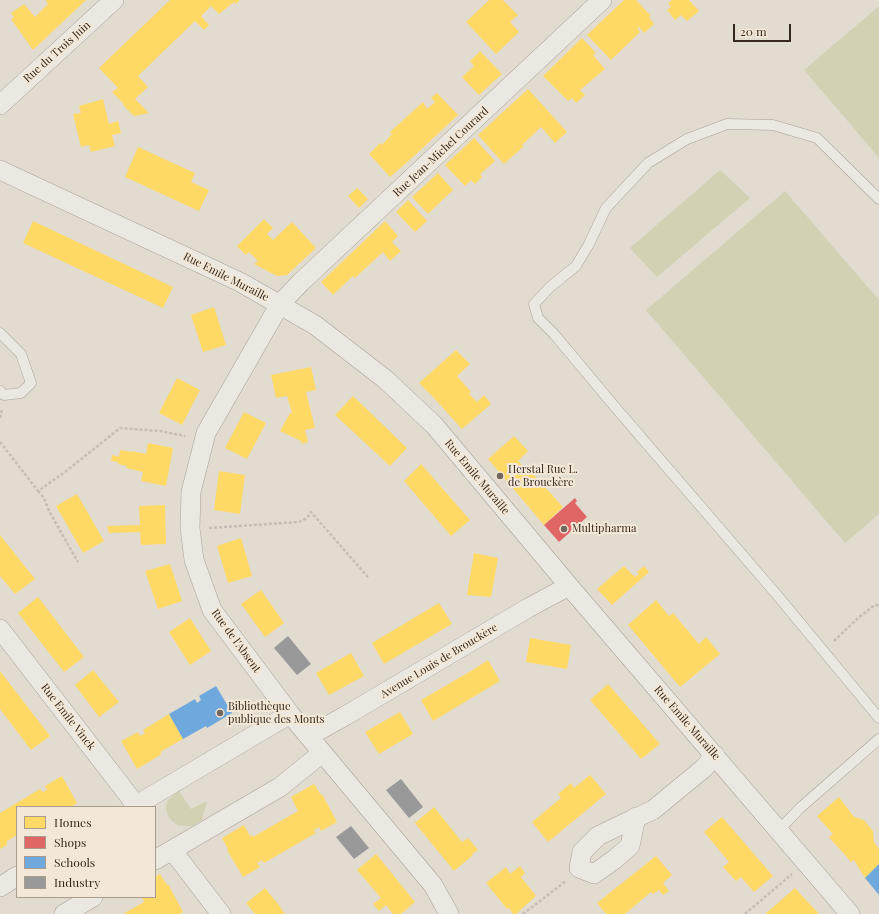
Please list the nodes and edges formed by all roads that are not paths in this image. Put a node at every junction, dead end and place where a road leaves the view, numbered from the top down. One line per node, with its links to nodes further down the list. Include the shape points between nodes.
1 (114, 0): 3 (street, Rue du Trois Juin)
2 (602, 0): 6 (street, Rue Jean-Michel Courard)
3 (0, 105)
4 (0, 170): 6 (street, Rue Emile Muraille, via 240,282)
5 (879, 199): 12 (lane, via 817,138 773,125 727,124 687,139 648,163 606,208 576,266 534,304 538,318)
6 (280, 304): 9 (street, Rue Emile Muraille, via 315,325 385,379 434,425); 11 (street, Rue de l'Absent, via 206,432 191,492 190,528 194,560 212,610)
7 (0, 333): 8 (lane, via 21,354 31,383 21,393 4,395)
8 (0, 391)
9 (569, 586): 13 (street, Avenue Louis de Brouckère); 16 (street, Rue Emile Muraille)
10 (0, 629): 17 (street, Rue Emile Vinck)
11 (290, 714): 13 (street, Rue de l'Absent); 17 (street)
12 (879, 718)
13 (309, 736): 15 (street, Rue de l'Absent)
14 (879, 739): 19 (lane, via 800,808)
15 (322, 753): 20 (street, via 280,787); 27 (street, Rue de l'Absent, via 433,885)
16 (714, 755): 18 (street, via 704,768 653,810); 19 (street, Rue Emile Muraille)
17 (134, 806)
18 (636, 817): 18 (street, via 598,836 582,852 579,868 594,874 630,846)
19 (778, 831): 28 (street, Rue Emile Muraille)
20 (172, 850): 21 (street); 26 (street)
21 (156, 859)
22 (16, 877): 23 (street)
23 (0, 886)
24 (91, 898): 25 (street)
25 (64, 914)
26 (221, 914)
27 (449, 914)
28 (850, 914)

